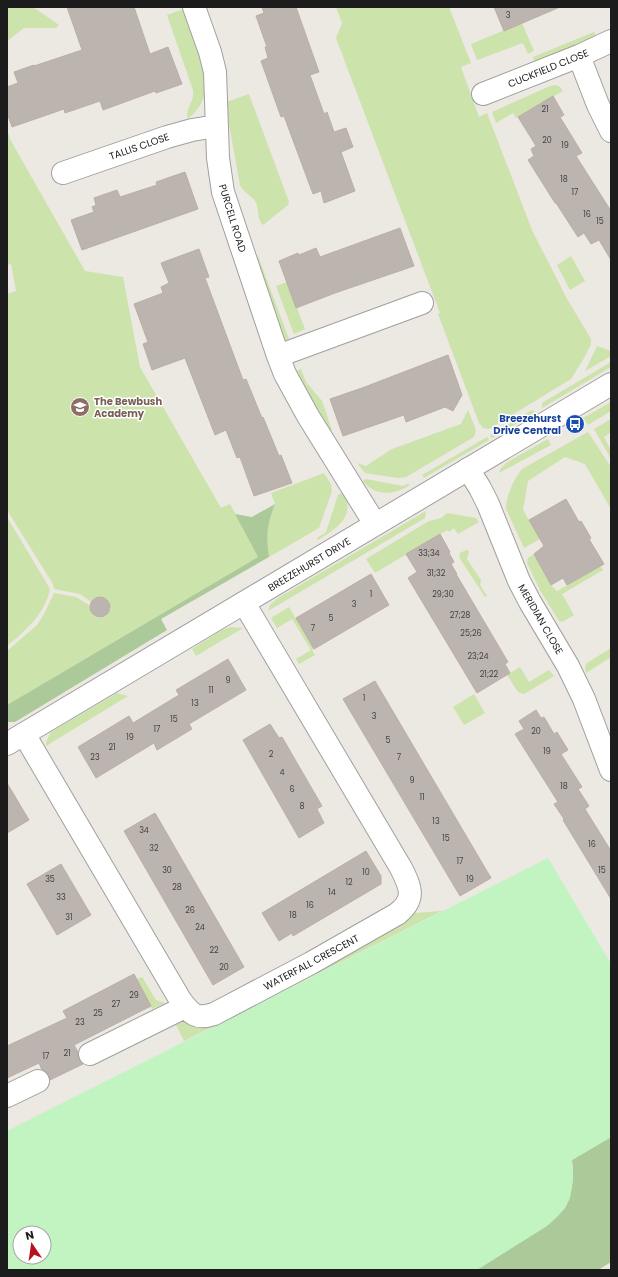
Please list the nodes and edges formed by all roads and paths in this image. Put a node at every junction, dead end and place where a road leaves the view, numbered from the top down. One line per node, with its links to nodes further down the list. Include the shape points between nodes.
1 (194, 7): 5 (street, PURCELL ROAD, via 213,63)
2 (611, 41): 3 (street, CUCKFIELD CLOSE)
3 (579, 56): 4 (street, CUCKFIELD CLOSE); 6 (street)
4 (484, 94)
5 (217, 126): 7 (street, TALLIS CLOSE, via 167,136); 9 (street, PURCELL ROAD, via 223,192)
6 (611, 131)
7 (63, 173)
8 (422, 303): 9 (street)
9 (278, 356): 12 (street, PURCELL ROAD, via 308,416)
10 (611, 384): 11 (street, BREEZEHURST DRIVE)
11 (468, 469): 12 (street, BREEZEHURST DRIVE); 15 (street, MERIDIAN CLOSE, via 488,504 519,581 584,699)
12 (375, 524): 13 (street, BREEZEHURST DRIVE)
13 (244, 603): 14 (street, BREEZEHURST DRIVE); 16 (street, WATERFALL CRESCENT, via 391,849 407,879 411,895 407,905 397,914 214,1014 198,1016)
14 (15, 739): 16 (street)
15 (611, 770)
16 (185, 1007): 17 (street)
17 (90, 1054)
18 (38, 1080): 19 (street)
19 (7, 1096)

